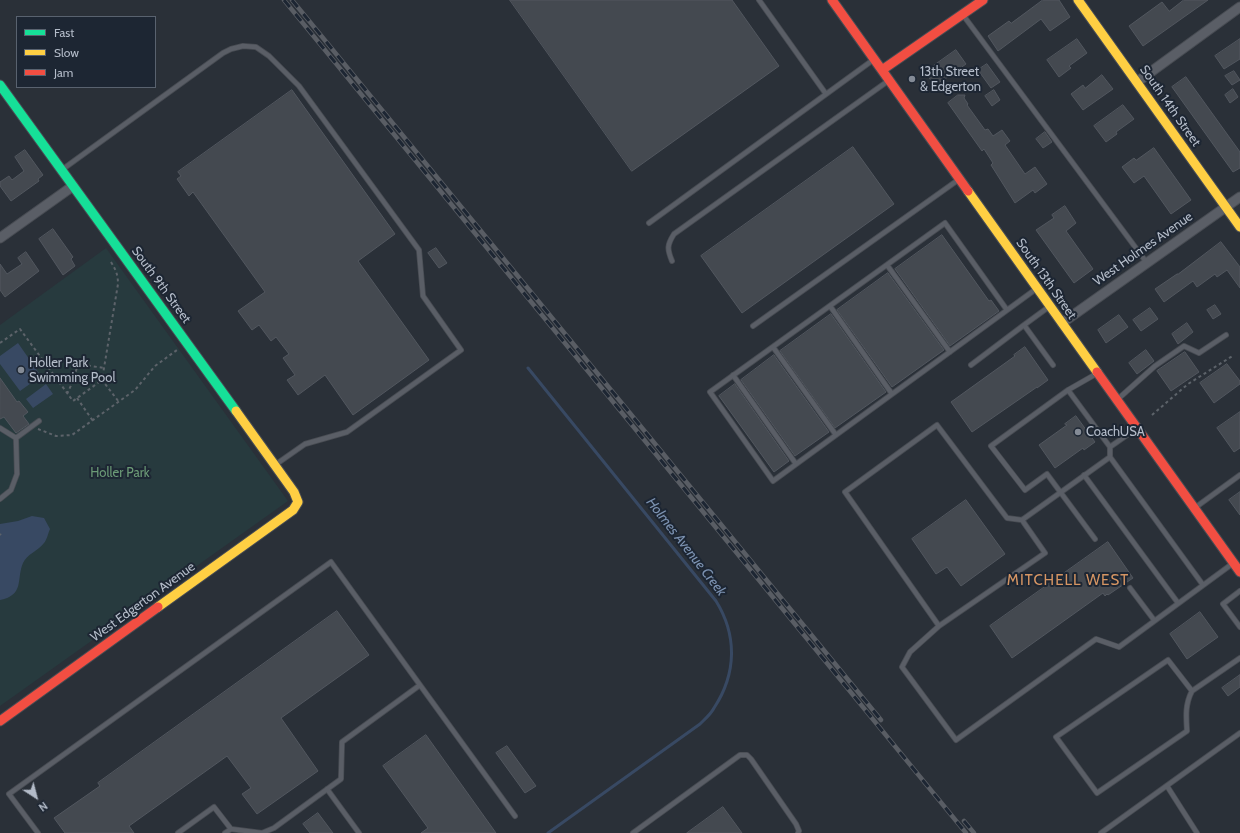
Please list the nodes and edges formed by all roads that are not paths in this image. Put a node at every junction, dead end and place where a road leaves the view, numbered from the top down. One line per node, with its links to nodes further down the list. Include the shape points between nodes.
1 (759, 0): 12 (lane)
2 (832, 0): 7 (street, South 13th Street)
3 (983, 0): 6 (street)
4 (1078, 0): 10 (street, South 14th Street)
5 (1240, 7): 10 (street)
6 (962, 14): 8 (street); 22 (lane)
7 (875, 59): 8 (street, South 13th Street); 12 (lane)
8 (882, 70): 9 (street, South 13th Street)
9 (889, 80): 14 (street, South 13th Street); 21 (lane, via 674,234 668,242 668,252)
10 (1137, 82): 17 (street, South 14th Street)
11 (0, 85): 13 (street, South 9th Street)
12 (826, 94): 18 (lane)
13 (62, 170): 15 (street, South 9th Street); 49 (lane, via 223,53 243,46 256,47 269,56 298,86 420,250 423,296 461,350 347,432 305,444)
14 (960, 179): 24 (street, South 13th Street); 29 (lane)
15 (73, 186): 20 (street); 49 (street, South 9th Street)
16 (1240, 197): 17 (street, West Holmes Avenue)
17 (1226, 207): 19 (street, South 14th Street); 22 (street, West Holmes Avenue)
18 (649, 223)
19 (1240, 227)
20 (0, 238)
21 (672, 261)
22 (1147, 263): 28 (street, West Holmes Avenue)
23 (886, 265): 25 (lane); 27 (lane, via 944,223); 33 (lane)
24 (1037, 288): 26 (street, South 13th Street); 27 (lane)
25 (830, 306): 32 (lane); 39 (lane)
26 (1050, 306): 28 (street, South 13th Street); 30 (lane)
27 (1007, 310): 33 (lane)
28 (1062, 323): 36 (street, South 13th Street)
29 (753, 326)
30 (1024, 326): 34 (lane); 35 (lane)
31 (1226, 335): 40 (lane, via 1199,353 1184,346 1155,366)
32 (773, 347): 37 (lane); 44 (lane)
33 (950, 352): 39 (lane)
34 (971, 365)
35 (1053, 365)
36 (1097, 373): 38 (lane); 40 (street, South 13th Street)
37 (733, 375): 48 (lane); 48 (lane, via 710,392 773,481)
38 (1068, 390): 46 (lane); 52 (lane, via 991,446 1026,490 1047,474)
39 (892, 394): 44 (lane)
40 (1117, 400): 43 (street, South 13th Street)
41 (39, 421): 45 (lane)
42 (0, 428): 45 (lane)
43 (1137, 428): 46 (lane); 55 (street, South 13th Street)
44 (836, 435): 48 (lane)
45 (16, 438): 53 (lane, via 17,474 11,490)
46 (1110, 447): 47 (lane)
47 (1110, 457): 50 (lane); 60 (lane)
48 (796, 464)
49 (275, 466): 54 (street, South 9th Street, via 294,492)
50 (1084, 475): 52 (lane); 63 (lane)
51 (1240, 475): 55 (lane)
52 (1060, 492): 56 (lane); 57 (lane)
53 (0, 500)
54 (298, 502): 70 (street, West Edgerton Avenue, via 294,510)
55 (1195, 508): 58 (street, South 13th Street)
56 (1022, 520): 65 (lane, via 1045,553); 65 (lane, via 1007,518 937,425 845,492)
57 (1095, 539)
58 (1233, 563): 59 (street, South 13th Street); 60 (lane)
59 (1240, 572)
60 (1203, 585): 63 (lane)
61 (1130, 588): 64 (lane)
62 (1240, 591): 66 (lane, via 1223,604)
63 (1178, 603): 64 (lane)
64 (1154, 620): 65 (lane, via 1119,647 1096,639 956,740 902,667 910,652)
65 (939, 626)
66 (1240, 627)
67 (1240, 658): 69 (lane)
68 (420, 685): 73 (lane, via 342,742 341,779); 74 (lane); 77 (lane, via 331,562 9,794)
69 (1192, 691): 69 (lane, via 1186,708 1187,731 1097,794 1056,737 1168,660)
70 (0, 721)
71 (1240, 733): 72 (lane)
72 (1167, 786): 84 (lane); 85 (lane)
73 (327, 789): 75 (lane); 81 (lane)
74 (515, 816)
75 (274, 828): 76 (lane, via 262,833); 80 (lane)
76 (231, 829): 78 (lane, via 214,806); 79 (lane)
77 (38, 833)
78 (178, 833)
79 (225, 833)
80 (277, 833)
81 (359, 833)
82 (633, 833): 83 (lane, via 740,756 747,755 796,824)
83 (798, 833)
84 (1102, 833)
85 (1196, 833)

